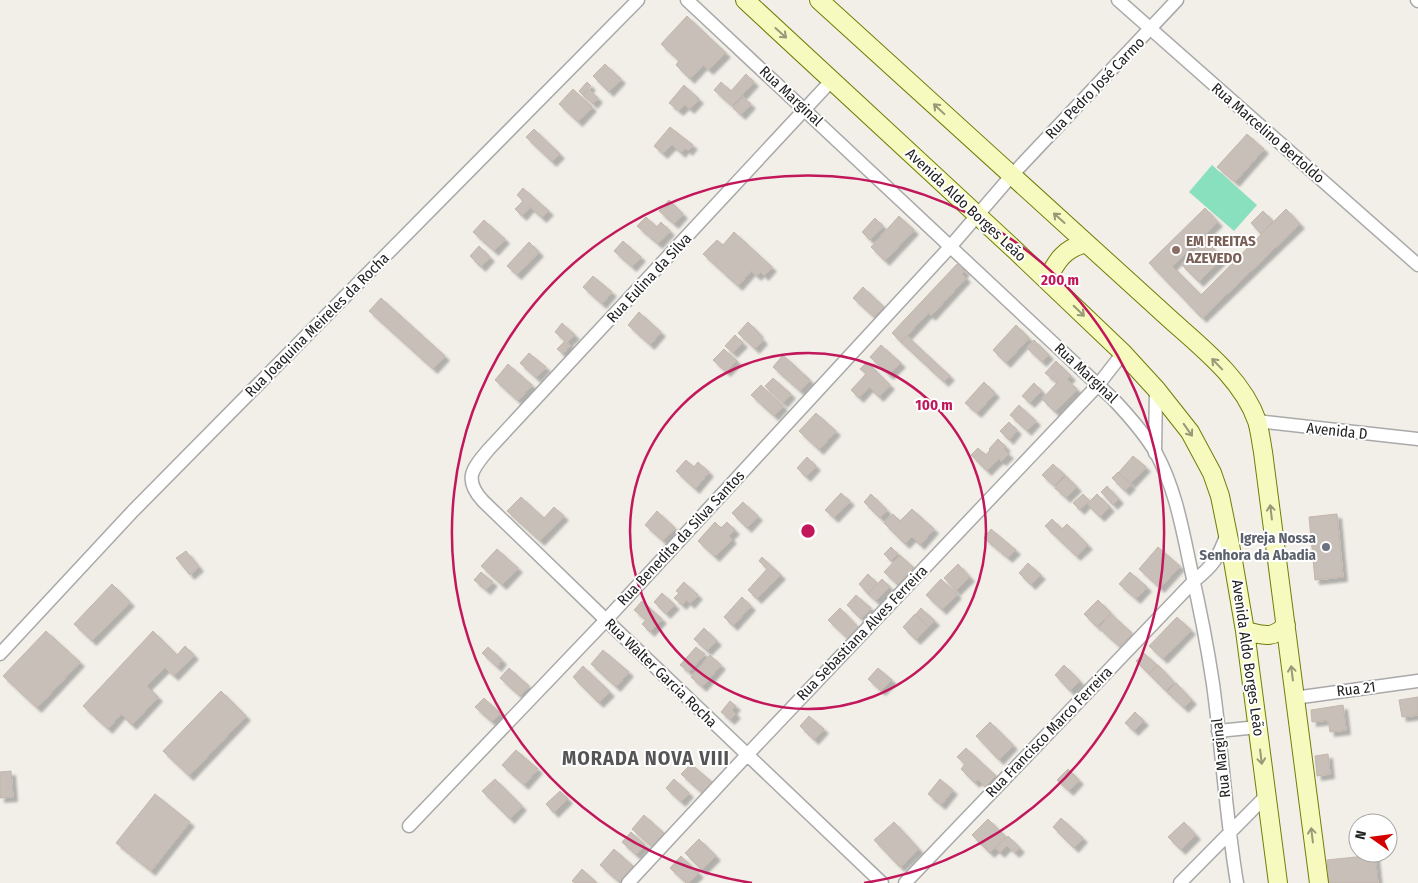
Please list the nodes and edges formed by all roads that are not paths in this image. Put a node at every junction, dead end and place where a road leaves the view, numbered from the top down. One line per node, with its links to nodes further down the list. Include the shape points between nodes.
1 (638, 0): 28 (street, Rua Joaquina Meireles da Rocha, via 133,511)
2 (687, 0): 9 (street, Rua Marginal)
3 (745, 0): 8 (street, Avenida Aldo Borges Leão, one-way to 8)
4 (819, 0): 10 (street, one-way to 4)
5 (1118, 0): 7 (street, Rua Marcelino Bertoldo)
6 (1177, 0): 7 (street, Rua Pedro José Carmo)
7 (1150, 30): 10 (street, Rua Pedro José Carmo); 14 (street, Rua Marcelino Bertoldo)
8 (832, 80): 9 (street, Rua Eulina da Silva); 11 (street, Avenida Aldo Borges Leão)
9 (806, 110): 13 (street, Rua Marginal); 22 (street, Rua Eulina da Silva, via 498,439 478,461)
10 (1012, 176): 11 (street, Rua Pedro José Carmo); 12 (street, one-way to 10)
11 (977, 215): 13 (street, Rua Benedita da Silva Santos); 15 (street, Avenida Aldo Borges Leão)
12 (1086, 243): 15 (street, via 1065,252); 19 (street, one-way to 12, via 1237,386 1213,360)
13 (950, 247): 17 (street, Rua Marginal); 25 (street, Rua Benedita da Silva Santos)
14 (1418, 265)
15 (1047, 280): 16 (street, Avenida Aldo Borges Leão, one-way to 16)
16 (1123, 354): 17 (street, Rua Sebastiana Alves Ferreira); 18 (street, Avenida Aldo Borges Leão)
17 (1098, 385): 21 (street, Rua Marginal, via 1129,416); 33 (street, Rua Sebastiana Alves Ferreira)
18 (1156, 389): 21 (street); 23 (street, Avenida Aldo Borges Leão, one-way to 23, via 1190,432 1212,473)
19 (1256, 421): 20 (street, Avenida D); 26 (street, one-way to 19)
20 (1418, 439)
21 (1155, 452): 24 (street, Rua Marginal, via 1172,490)
22 (471, 478): 25 (street, Rua Walter Garcia Rocha, via 473,490 483,501)
23 (1228, 532): 24 (street, Rua Francisco Marco Ferreira, via 1217,558); 27 (street, Avenida Aldo Borges Leão)
24 (1194, 581): 32 (street, Rua Marginal); 39 (street, Rua Francisco Marco Ferreira)
25 (606, 620): 33 (street, Rua Walter Garcia Rocha); 35 (street, Rua Benedita da Silva Santos)
26 (1286, 625): 27 (street, via 1271,635); 30 (street, one-way to 26)
27 (1245, 630): 31 (street, Avenida Aldo Borges Leão)
28 (0, 654)
29 (1418, 681): 30 (street, Rua 21)
30 (1294, 698): 43 (street, one-way to 30)
31 (1258, 727): 32 (street); 34 (street, Avenida Aldo Borges Leão, one-way to 34)
32 (1218, 731): 36 (street, Rua Marginal)
33 (747, 754): 37 (street, Rua Sebastiana Alves Ferreira); 38 (street, Rua Walter Garcia Rocha)
34 (1266, 796): 36 (street); 42 (street, Avenida Aldo Borges Leão)
35 (409, 826)
36 (1228, 833): 40 (street); 41 (street, Rua Marginal)
37 (628, 883)
38 (882, 883)
39 (905, 883)
40 (1180, 883)
41 (1237, 883)
42 (1278, 883)
43 (1319, 883)

